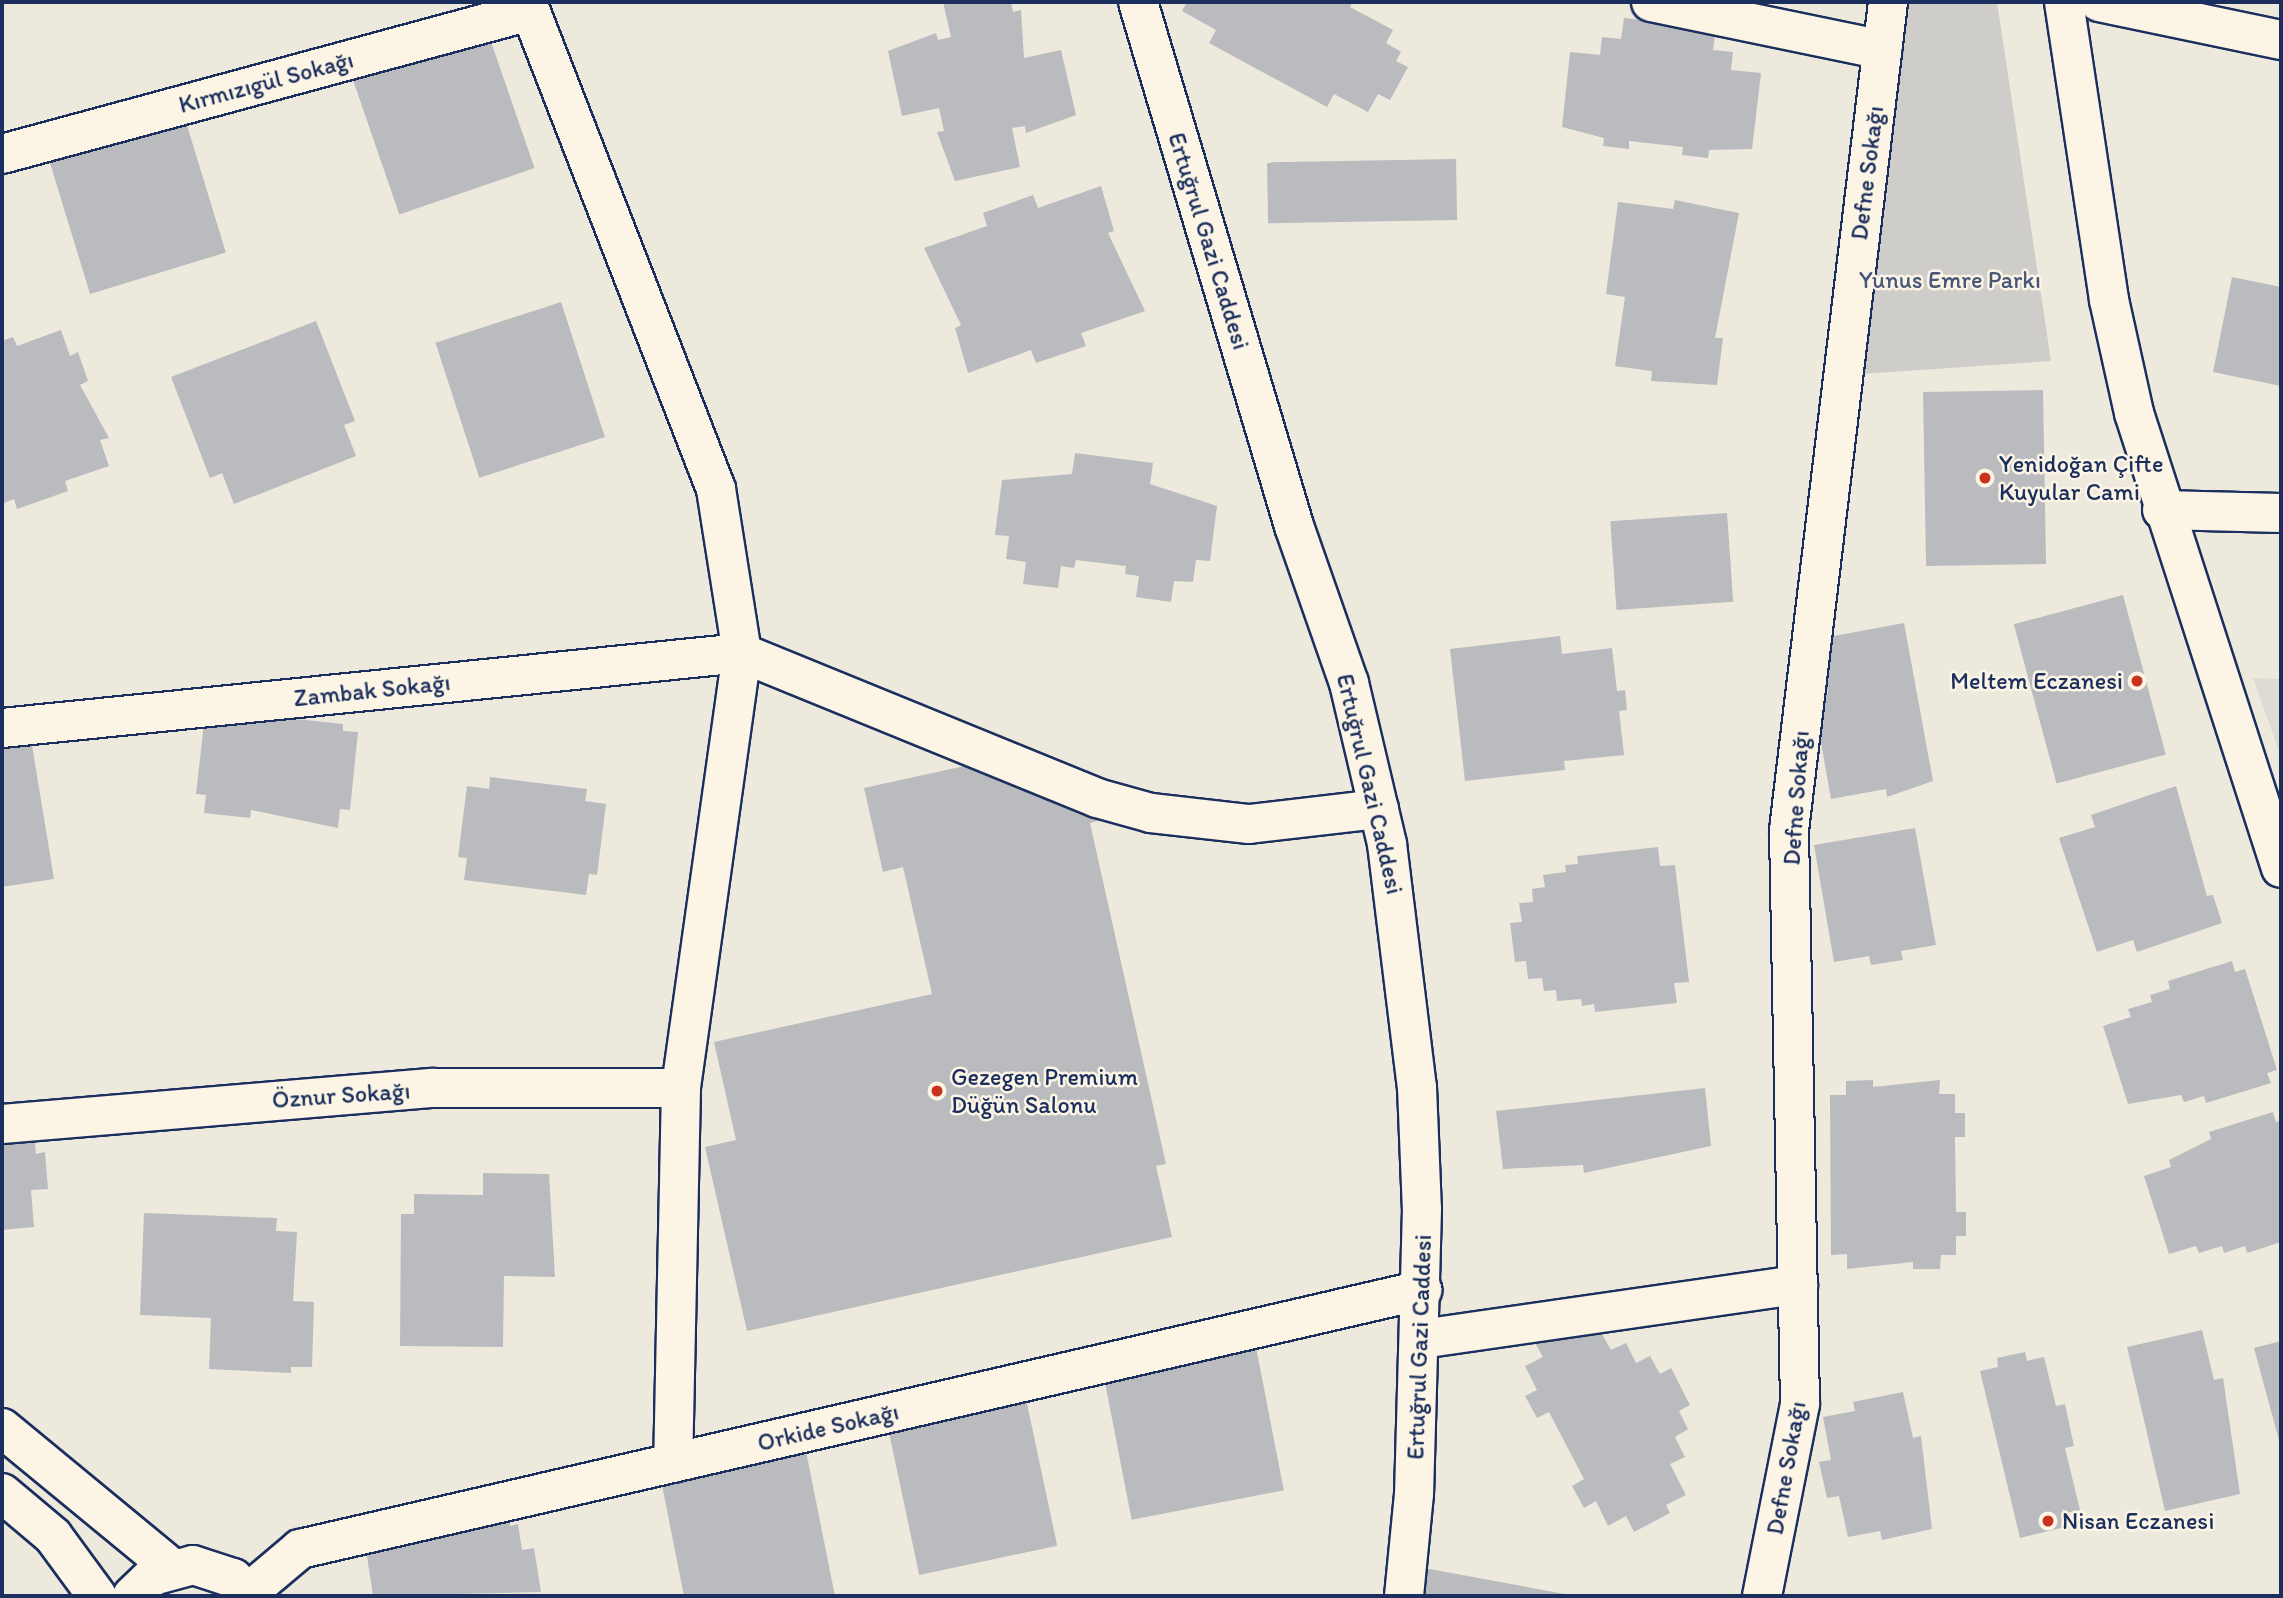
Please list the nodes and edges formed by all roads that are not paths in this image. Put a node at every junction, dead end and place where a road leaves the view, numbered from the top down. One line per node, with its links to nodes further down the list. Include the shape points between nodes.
1 (1138, 2): 14 (street, Ertuğrul Gazi Caddesi, via 1294,526 1349,683)
2 (1651, 2): 8 (street)
3 (1888, 2): 8 (street, Defne Sokağı)
4 (2064, 2): 10 (street, via 2109,300)
5 (2099, 2): 7 (street)
6 (529, 6): 9 (street, Kırmızıgül Sokağı); 12 (street, via 716,489)
7 (2281, 40)
8 (1882, 50): 18 (street, Defne Sokağı, via 1788,830)
9 (2, 154)
10 (2162, 510): 11 (street); 15 (street)
11 (2281, 513)
12 (742, 653): 13 (street, Zambak Sokağı); 14 (street, via 1097,798 1150,813 1250,824); 16 (street)
13 (2, 728)
14 (1379, 809): 19 (street, Ertuğrul Gazi Caddesi, via 1417,1087)
15 (2281, 868)
16 (681, 1088): 17 (street, Öznur Sokağı, via 433,1088); 22 (street)
17 (2, 1124)
18 (1798, 1285): 20 (street); 29 (street, Defne Sokağı, via 1800,1404)
19 (1422, 1290): 20 (street, Ertuğrul Gazi Caddesi); 22 (street, Orkide Sokağı)
20 (1421, 1339): 28 (street, Ertuğrul Gazi Caddesi)
21 (2, 1428): 24 (street)
22 (673, 1463): 25 (street, Orkide Sokağı, via 300,1549)
23 (2, 1493): 26 (street, via 53,1535)
24 (172, 1568): 25 (street, via 214,1569); 27 (street)
25 (250, 1594)
26 (97, 1596)
27 (132, 1596)
28 (1404, 1596)
29 (1762, 1596)

